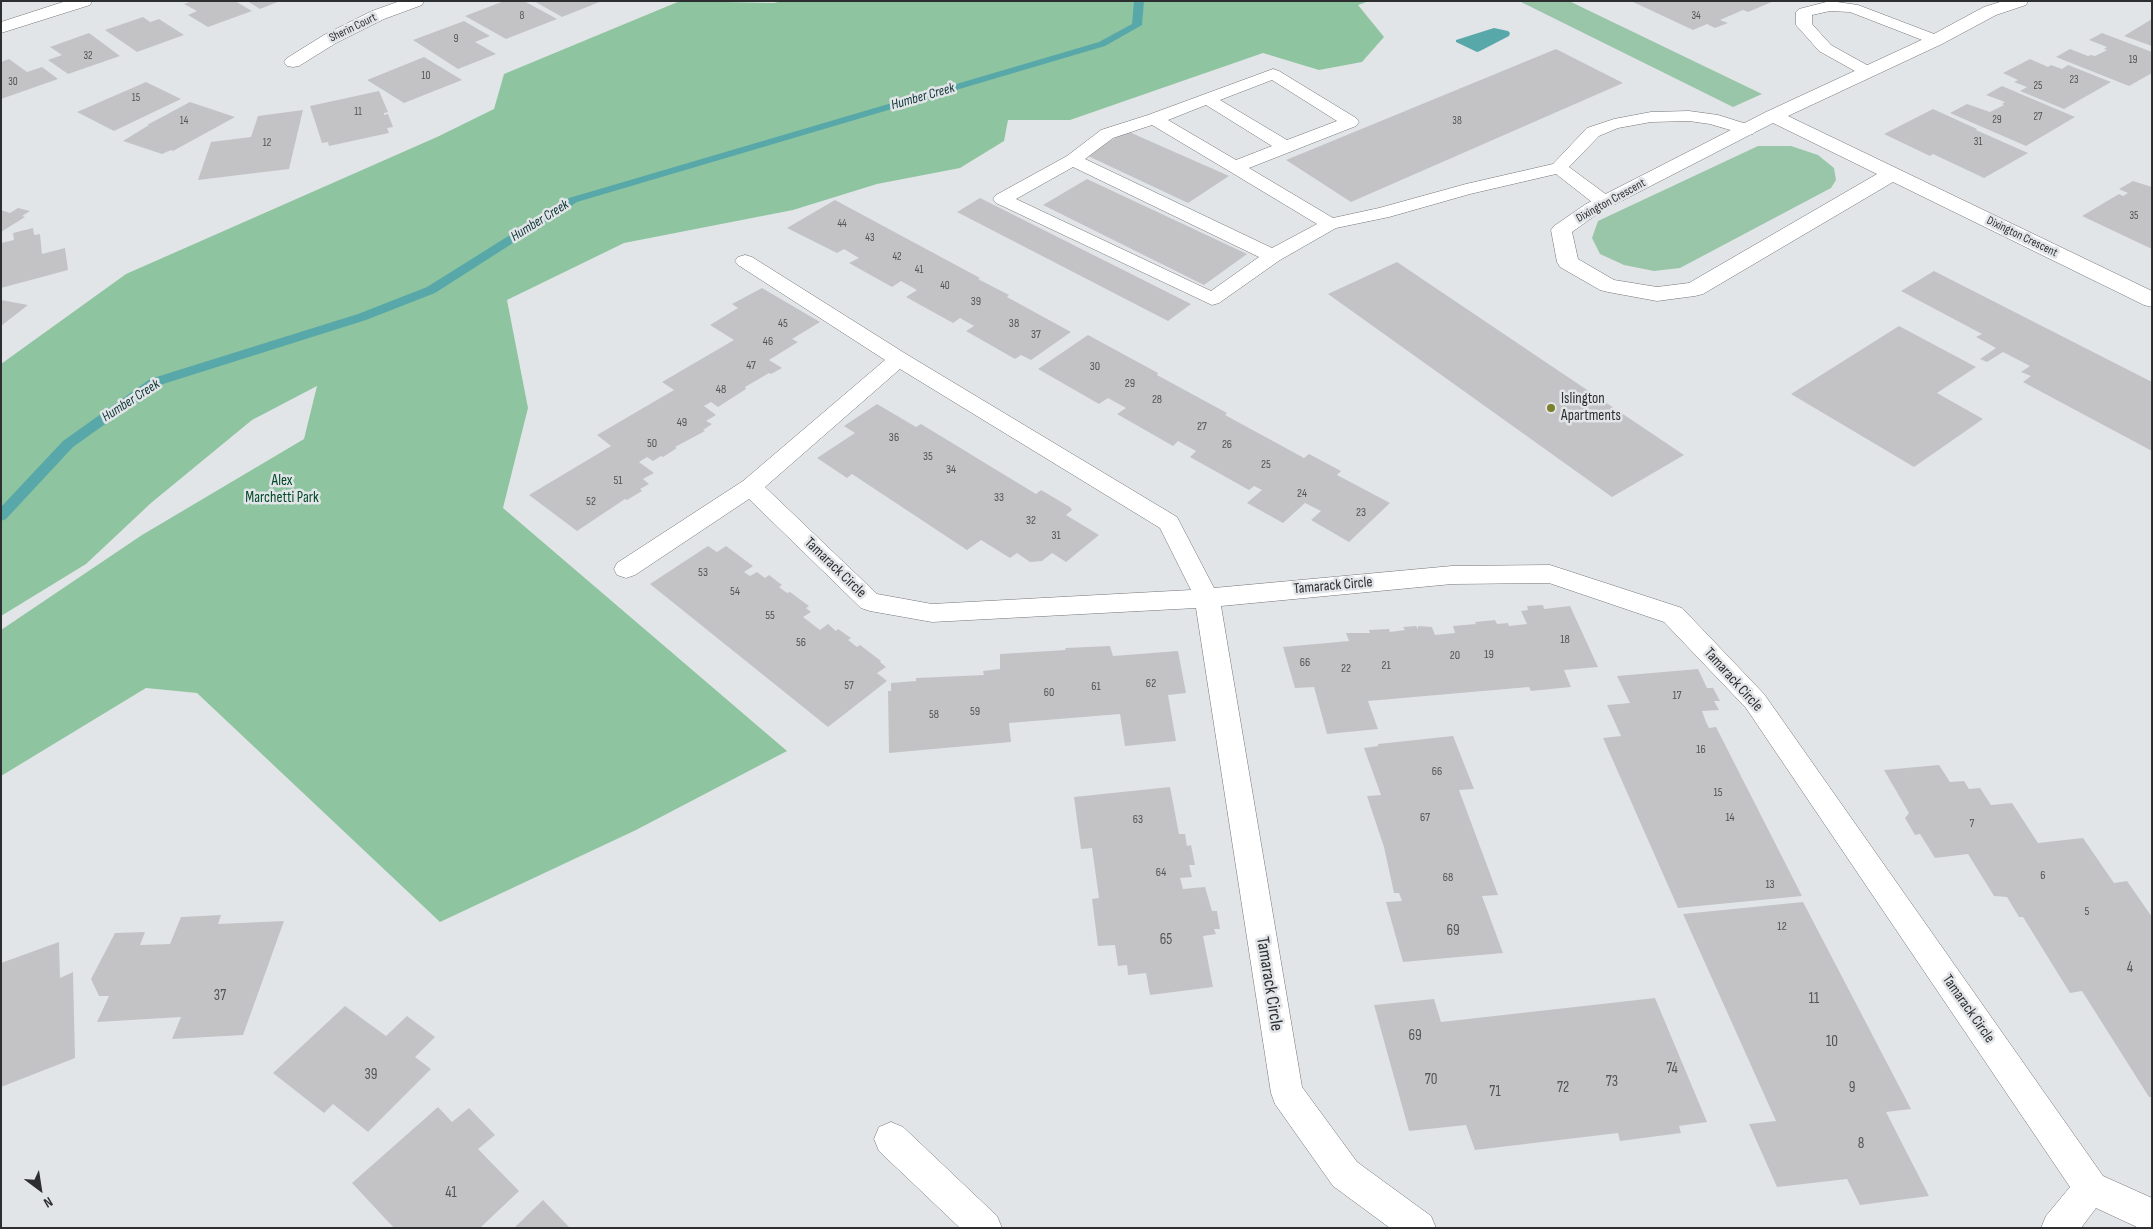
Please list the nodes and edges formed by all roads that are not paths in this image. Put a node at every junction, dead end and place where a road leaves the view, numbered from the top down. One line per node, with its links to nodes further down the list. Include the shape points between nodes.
1 (84, 1): 4 (street)
2 (416, 1): 6 (street, Sherin Court, via 378,15)
3 (2020, 1): 5 (street, Dixington Crescent, via 1990,11)
4 (1, 28)
5 (1936, 40): 7 (street, Dixington Crescent); 7 (lane, via 1854,8 1830,6 1804,12 1804,25 1825,48)
6 (294, 62)
7 (1868, 72): 9 (street, Dixington Crescent)
8 (1207, 99): 10 (lane); 12 (lane); 12 (lane, via 1273,74 1350,122)
9 (1773, 116): 11 (street, Dixington Crescent); 16 (street, Dixington Crescent)
10 (1154, 119): 13 (lane, via 1108,134); 14 (lane)
11 (1747, 130): 15 (lane, via 1689,116 1614,124 1593,132); 17 (street, Dixington Crescent)
12 (1286, 148): 14 (lane)
13 (1073, 160): 19 (lane); 19 (lane, via 1002,199 1212,299)
14 (1235, 167): 18 (lane)
15 (1559, 168): 17 (lane); 18 (lane)
16 (1892, 174): 17 (street, Dixington Crescent, via 1695,289 1657,294 1608,285 1568,262 1561,230); 21 (street, Dixington Crescent)
17 (1604, 202)
18 (1330, 224): 19 (lane)
19 (1273, 256)
20 (745, 261): 22 (lane, Tamarack Circle)
21 (2152, 300)
22 (899, 359): 23 (lane); 25 (lane, Tamarack Circle, via 1169,523)
23 (751, 486): 24 (lane); 25 (lane, Tamarack Circle, via 870,602 932,613)
24 (626, 569)
25 (1207, 598): 27 (lane, Tamarack Circle, via 1452,575 1550,574 1673,616 1755,701); 30 (lane, Tamarack Circle, via 1287,1093 1345,1174)
26 (891, 1139): 29 (lane)
27 (2091, 1188): 28 (lane); 31 (lane)
28 (2152, 1216)
29 (985, 1228)
30 (1419, 1228)
31 (2058, 1228)

